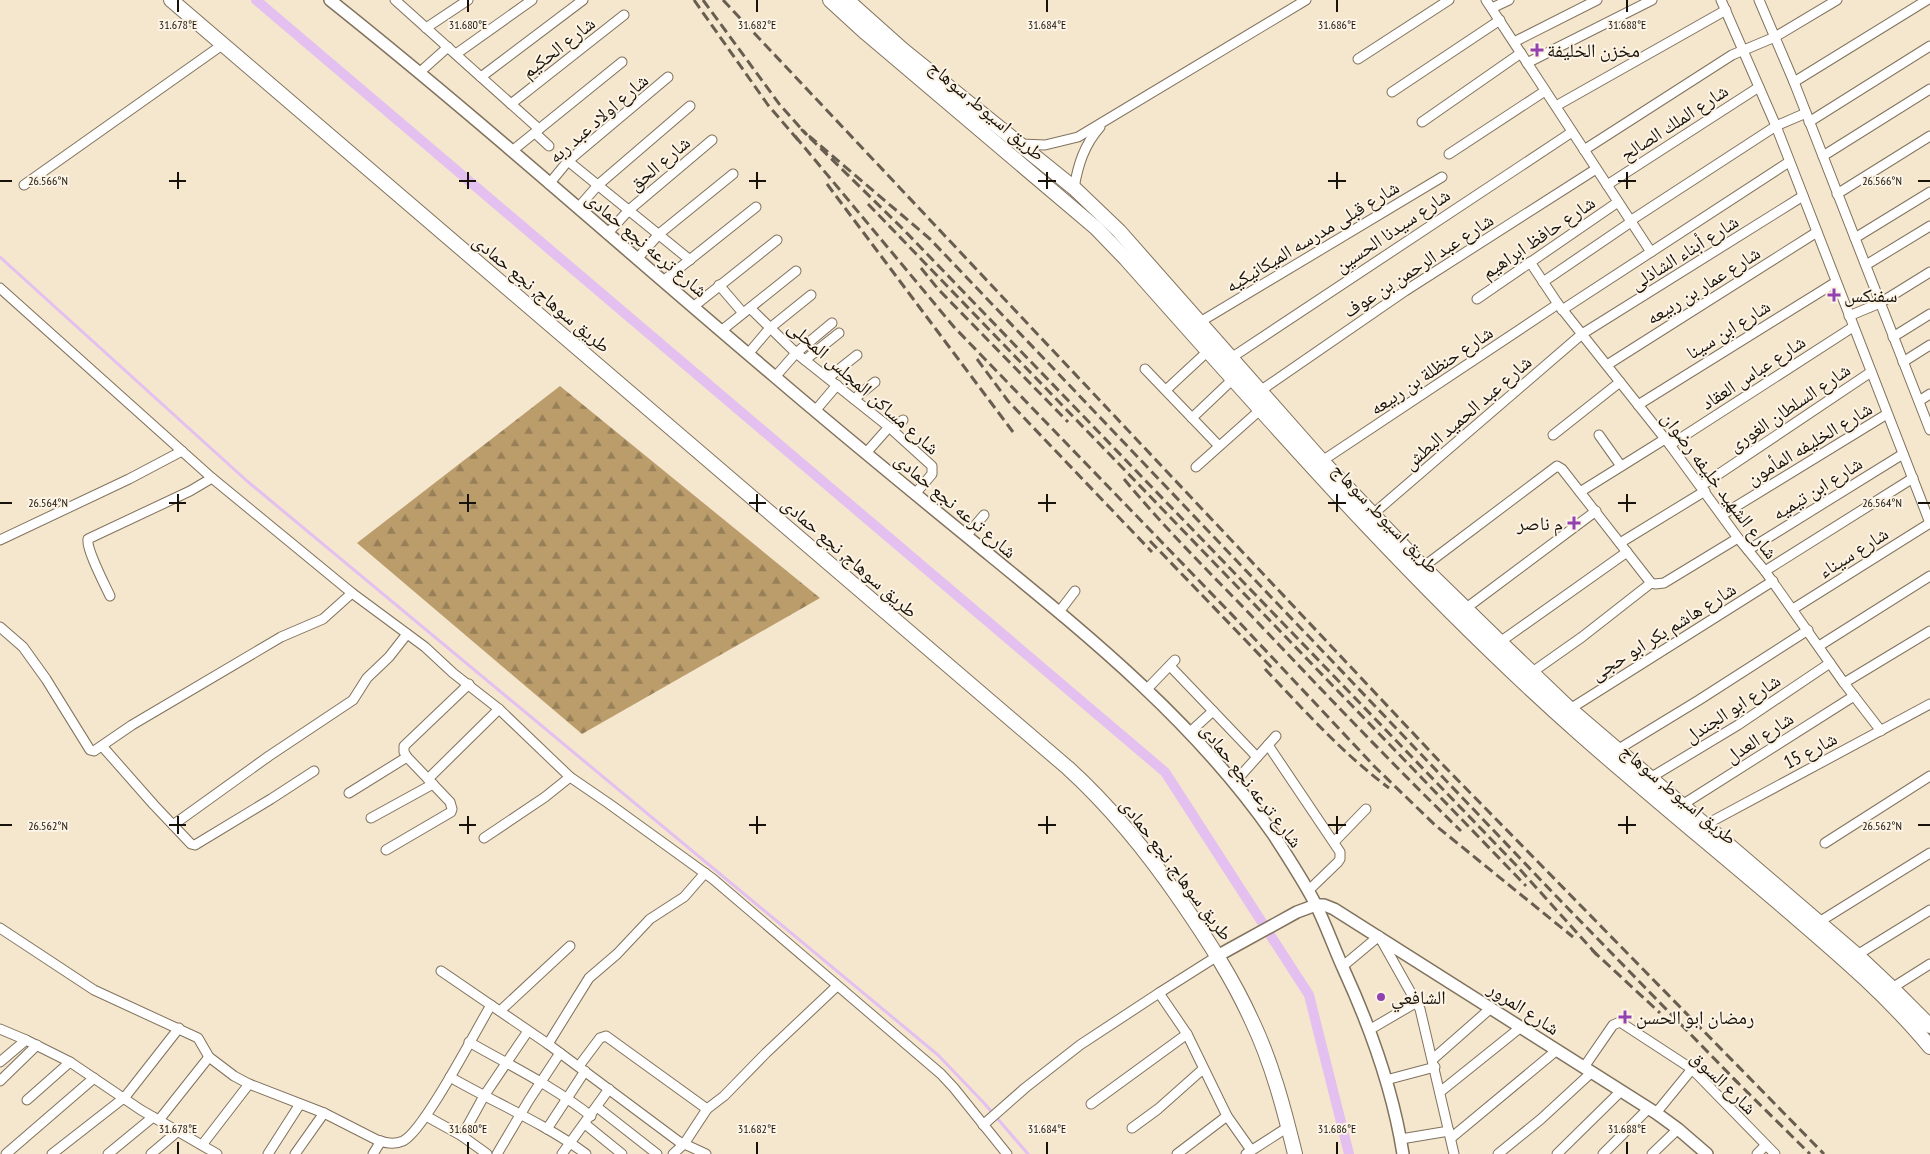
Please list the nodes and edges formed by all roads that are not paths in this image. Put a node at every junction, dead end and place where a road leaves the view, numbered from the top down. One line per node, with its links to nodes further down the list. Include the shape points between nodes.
1 (171, 0): 25 (main road, طريق سوهاج, نجع حمادى)
2 (330, 0): 34 (street, شارع ترعه نجع حمادى)
3 (395, 0): 22 (street)
4 (468, 0): 22 (street)
5 (532, 0): 30 (street)
6 (583, 0): 35 (street)
7 (830, 0): 72 (main road, طريق اسيوط, سوهاج)
8 (847, 0): 53 (main road, طريق اسيوط, سوهاج, via 903,50)
9 (1306, 0): 46 (street)
10 (1449, 0): 31 (street)
11 (1509, 0): 18 (street)
12 (1597, 0): 24 (street)
13 (1652, 0): 33 (street)
14 (1722, 0): 19 (street)
15 (1760, 0): 23 (street)
16 (1837, 0): 23 (street)
17 (1927, 0): 37 (street)
18 (1489, 4): 21 (street)
19 (1726, 10): 28 (street); 44 (street)
20 (624, 15): 42 (street, شارع الحكيم)
21 (1500, 20): 24 (street); 41 (street)
22 (426, 28): 27 (street)
23 (1775, 37): 28 (street); 37 (street)
24 (1514, 42): 29 (street)
25 (222, 45): 65 (street); 230 (main road, طريق سوهاج, نجع حمادى, via 1081,780 1112,811 1150,858)
26 (1930, 46): 45 (street)
27 (448, 47): 30 (street); 34 (street)
28 (1744, 52): 38 (street); 55 (street, via 1732,55)
29 (1521, 53): 33 (street); 47 (street)
30 (456, 54): 35 (street)
31 (1358, 59)
32 (622, 62): 49 (street)
33 (1527, 63): 40 (street)
34 (420, 72): 56 (street, شارع ترعه نجع حمادى)
35 (481, 77): 42 (street)
36 (668, 77): 59 (street, شارع اولاد عبد ربه)
37 (1794, 82): 45 (street)
38 (1759, 87): 48 (street); 67 (street, شارع الملك الصالح)
39 (1930, 89): 58 (street)
40 (1545, 91): 44 (street); 57 (street)
41 (1392, 92)
42 (511, 104): 49 (street)
43 (690, 106): 66 (street)
44 (1556, 106): 50 (street)
45 (1808, 118): 48 (street); 58 (street)
46 (1105, 121): 53 (street, via 1078,137 1045,145); 68 (street, via 1083,152)
47 (1422, 122)
48 (1776, 126): 60 (street); 77 (street)
49 (537, 131): 54 (street); 56 (street)
50 (1572, 132): 55 (street); 117 (street, شارع سيدنا الحسين)
51 (1930, 136): 70 (street)
52 (712, 140): 76 (street, شارع الحق)
53 (1021, 144): 68 (main road, طريق اسيوط, سوهاج)
54 (549, 146)
55 (1584, 150): 61 (street)
56 (512, 151): 64 (street, شارع ترعه نجع حمادى)
57 (1449, 154)
58 (1823, 156): 70 (street)
59 (568, 161): 64 (street, شارع اولاد عبد ربه); 66 (street)
60 (1789, 162): 71 (street); 84 (street, شارع حنظلة بن ربيعه)
61 (1596, 169): 67 (street); 130 (street, شارع عبد الرحمن بن عوف, via 1405,291)
62 (733, 174): 81 (street)
63 (1442, 177): 104 (street, شارع قبلى مدرسه الميكانيكيه)
64 (549, 184): 75 (street, شارع ترعه نجع حمادى)
65 (24, 185)
66 (598, 185): 75 (street); 76 (street)
67 (1607, 185): 73 (street)
68 (1074, 188): 72 (main road); 104 (main road, طريق اسيوط, سوهاج, via 1119,231)
69 (1930, 192): 82 (street)
70 (1837, 194): 82 (street)
71 (1803, 196): 79 (street); 110 (street, شارع أبناء الشاذلى)
72 (1064, 199): 113 (main road, طريق اسيوط, سوهاج, via 1112,243)
73 (1618, 202): 77 (street); 87 (street, شارع حافظ ابراهيم)
74 (756, 207): 86 (street)
75 (578, 208): 80 (street, شارع ترعه نجع حمادى)
76 (628, 210): 80 (street, شارع الحق); 81 (street)
77 (1630, 221): 84 (street); 92 (street)
78 (1930, 226): 88 (street)
79 (1817, 232): 93 (street); 120 (street, شارع عمار بن ربيعه)
80 (607, 234): 85 (street, شارع ترعه نجع حمادى)
81 (659, 234): 85 (street); 86 (street)
82 (1855, 238): 88 (street)
83 (777, 240): 94 (street)
84 (1651, 252): 100 (street, شارع حنظلة بن ربيعه)
85 (636, 259): 91 (street, شارع ترعه نجع حمادى)
86 (690, 260): 91 (street)
87 (1530, 262): 92 (street, شارع الشهيد خليفه رضوان); 97 (street, شارع حافظ ابراهيم)
88 (1866, 266): 98 (street)
89 (796, 271): 101 (street)
90 (1930, 272): 98 (street)
91 (663, 281): 99 (street, شارع ترعه نجع حمادى)
92 (1543, 282): 100 (street, شارع الشهيد خليفه رضوان)
93 (1836, 282): 103 (street); 134 (street, شارع ابن سينا)
94 (719, 285): 99 (street); 101 (street, شارع مساكن المجلس المحلى)
95 (0, 288): 146 (street)
96 (811, 295): 107 (street)
97 (1477, 299)
98 (1880, 303): 103 (street); 111 (street)
99 (693, 306): 108 (street, شارع ترعه نجع حمادى)
100 (1560, 307): 110 (street, شارع الشهيد خليفه رضوان); 149 (street, شارع حنظلة بن ربيعه)
101 (746, 311): 107 (street, شارع مساكن المجلس المحلى); 108 (street)
102 (1930, 314): 111 (street)
103 (1849, 316): 106 (street)
104 (1200, 322): 117 (main road, طريق اسيوط, سوهاج)
105 (832, 323): 114 (street)
106 (1853, 326): 122 (street); 144 (street, شارع عباس العقاد)
107 (770, 328): 114 (street, شارع مساكن المجلس المحلى); 115 (street)
108 (721, 331): 115 (street, شارع ترعه نجع حمادى)
109 (839, 333): 118 (street)
110 (1582, 334): 120 (street, شارع الشهيد خليفه رضوان); 158 (street, شارع عبد الحميد البطش)
111 (1894, 336): 119 (street)
112 (1930, 345): 119 (street)
113 (1208, 351): 125 (main road, طريق اسيوط, سوهاج); 129 (street)
114 (796, 353): 118 (street, شارع مساكن المجلس المحلى); 123 (street)
115 (748, 354): 123 (street, شارع ترعه نجع حمادى)
116 (857, 355): 124 (street)
117 (1231, 358): 130 (main road, طريق اسيوط, سوهاج)
118 (805, 360): 124 (street, شارع مساكن المجلس المحلى)
119 (1903, 362): 133 (street)
120 (1607, 365): 127 (street, شارع الشهيد خليفه رضوان)
121 (1145, 369): 129 (street)
122 (1871, 372): 137 (street); 154 (street, شارع السلطان الغورى)
123 (775, 377): 135 (street, شارع ترعه نجع حمادى)
124 (828, 378): 128 (street, شارع مساكن المجلس المحلى)
125 (1233, 379): 136 (main road, طريق اسيوط, سوهاج); 138 (street)
126 (876, 382): 132 (street)
127 (1620, 382): 134 (street, شارع الشهيد خليفه رضوان); 142 (street)
128 (837, 384): 132 (street, شارع مساكن المجلس المحلى); 135 (street)
129 (1166, 390): 138 (street)
130 (1260, 391): 149 (main road, طريق اسيوط, سوهاج)
131 (1930, 394): 133 (street)
132 (854, 399): 140 (street, شارع مساكن المجلس المحلى)
133 (1919, 401): 141 (street)
134 (1638, 405): 144 (street, شارع الشهيد خليفه رضوان)
135 (815, 410): 147 (street, شارع ترعه نجع حمادى)
136 (1260, 410): 145 (street); 179 (main road, طريق اسيوط, سوهاج, via 1340,498)
137 (1887, 414): 148 (street); 160 (street, شارع الخليفه المأمون)
138 (1192, 418): 145 (street)
139 (903, 420): 140 (street)
140 (891, 429): 147 (street); 156 (street, شارع مساكن المجلس المحلى, via 933,469)
141 (1930, 430)
142 (1553, 435)
143 (1599, 435): 150 (street)
144 (1667, 442): 150 (street, شارع عباس العقاد); 154 (street, شارع الشهيد خليفه رضوان)
145 (1220, 446): 151 (street)
146 (182, 451): 152 (street); 164 (street)
147 (866, 453): 156 (street, شارع ترعه نجع حمادى)
148 (1903, 454): 153 (street); 166 (street, شارع ابن تيميه)
149 (1322, 461): 158 (main road, طريق اسيوط, سوهاج)
150 (1621, 466): 155 (street, شارع عباس العقاد)
151 (1196, 467)
152 (212, 478): 174 (street); 175 (street, via 88,539 90,552)
153 (1913, 478): 161 (street); 169 (street)
154 (1703, 488): 160 (street, شارع الشهيد خليفه رضوان); 165 (street, شارع السلطان الغورى)
155 (1580, 492): 157 (street); 168 (street, via 1562,468 1554,467)
156 (915, 494): 162 (street, شارع ترعه نجع حمادى)
157 (1596, 511): 165 (street); 176 (street)
158 (1373, 514): 168 (main road, طريق اسيوط, سوهاج)
159 (984, 515): 162 (street)
160 (1722, 515): 163 (street, شارع الشهيد خليفه رضوان)
161 (1930, 523): 177 (street, شارع سيناء)
162 (966, 536): 178 (street, شارع ترعه نجع حمادى)
163 (1738, 538): 166 (street, شارع الشهيد خليفه رضوان); 172 (street, via 1664,583)
164 (0, 540)
165 (1620, 543): 167 (street)
166 (1748, 550): 169 (street, شارع الشهيد خليفه رضوان)
167 (1626, 552): 172 (street); 184 (street)
168 (1423, 567): 176 (main road, طريق اسيوط, سوهاج)
169 (1765, 571): 171 (street, شارع الشهيد خليفه رضوان)
170 (1930, 576): 185 (street)
171 (1773, 581): 177 (street, شارع الشهيد خليفه رضوان); 194 (street, شارع هاشم بكر ابو حجى)
172 (1651, 583): 187 (street)
173 (1075, 592): 178 (street)
174 (352, 593): 183 (street); 200 (street, via 323,619 281,637 152,712)
175 (110, 596)
176 (1465, 608): 179 (main road, طريق اسيوط, سوهاج)
177 (1793, 608): 181 (street, شارع الشهيد خليفه رضوان)
178 (1059, 612): 190 (street, شارع ترعه نجع حمادى)
179 (1473, 626): 184 (main road, طريق اسيوط, سوهاج); 223 (main road, طريق اسيوط, سوهاج, via 1580,734)
180 (0, 627): 200 (street, via 23,647 42,672 90,750)
181 (1808, 630): 185 (street, شارع الشهيد خليفه رضوان); 201 (street)
182 (1930, 631): 189 (street)
183 (406, 634): 188 (street); 214 (street, via 389,657 367,678 354,700)
184 (1500, 642): 187 (main road, طريق اسيوط, سوهاج)
185 (1819, 646): 186 (street, شارع الشهيد خليفه رضوان)
186 (1830, 663): 189 (street, شارع الشهيد خليفه رضوان); 207 (street, شارع ابو الجندل, via 1738,725)
187 (1531, 673): 194 (main road, طريق اسيوط, سوهاج)
188 (469, 684): 193 (street); 202 (street, via 406,743 404,752)
189 (1844, 684): 191 (street, شارع الشهيد خليفه رضوان)
190 (1147, 689): 195 (street, via 1172,663); 197 (street, شارع ترعه نجع حمادى)
191 (1854, 696): 196 (street, شارع الشهيد خليفه رضوان); 211 (street, شارع العدل)
192 (1930, 704): 196 (street, شارع 15)
193 (498, 709): 206 (street); 208 (street)
194 (1570, 709): 201 (main road, طريق اسيوط, سوهاج)
195 (1213, 710): 197 (street); 203 (street)
196 (1881, 731): 215 (street, شارع 15)
197 (1190, 732): 209 (street, شارع ترعه نجع حمادى)
198 (1276, 736): 199 (street)
199 (1268, 744): 203 (street); 217 (street)
200 (102, 746): 214 (street)
201 (1617, 750): 207 (main road, طريق اسيوط, سوهاج)
202 (407, 757): 208 (street); 210 (street)
203 (1257, 757): 209 (street)
204 (314, 771): 214 (street, via 195,845)
205 (1930, 776): 218 (street)
206 (570, 777): 216 (street); 221 (street)
207 (1650, 778): 211 (main road, طريق اسيوط, سوهاج)
208 (430, 781): 213 (street); 219 (street, via 453,806 451,812)
209 (1234, 783): 222 (street, شارع ترعه نجع حمادى, via 1273,835)
210 (348, 793)
211 (1682, 806): 215 (main road, طريق اسيوط, سوهاج)
212 (1366, 809): 217 (street)
213 (371, 818)
214 (173, 825)
215 (1705, 825): 223 (main road, طريق اسيوط, سوهاج)
216 (484, 838)
217 (1334, 842): 222 (street, via 1340,859)
218 (1825, 843)
219 (386, 850)
220 (1930, 853): 226 (street)
221 (705, 873): 235 (street); 251 (street, via 684,897 650,919 589,978)
222 (1308, 891): 224 (street, شارع ترعه نجع حمادى)
223 (1777, 893): 226 (main road, طريق اسيوط, سوهاج); 253 (main road, طريق اسيوط, سوهاج, via 1908,1021)
224 (1316, 905): 228 (street, شارع المرور, via 1334,909); 230 (street, via 1297,912); 233 (street, شارع ترعه نجع حمادى)
225 (1930, 910): 231 (street)
226 (1819, 922): 231 (main road, طريق اسيوط, سوهاج)
227 (0, 928): 244 (street, via 94,990)
228 (1379, 936): 233 (street); 238 (street); 240 (street, شارع المرور)
229 (570, 946): 241 (street)
230 (1219, 956): 237 (street); 290 (main road, طريق سوهاج, نجع حمادى, via 1267,1056)
231 (1857, 956): 236 (main road, طريق اسيوط, سوهاج)
232 (1930, 964): 236 (street)
233 (1342, 966): 245 (street, شارع ترعه نجع حمادى)
234 (441, 972): 239 (street)
235 (837, 986): 281 (street); 289 (street, via 940,1074)
236 (1892, 988): 242 (main road, طريق اسيوط, سوهاج)
237 (1159, 993): 248 (street); 289 (street, via 1080,1045)
238 (1417, 1002): 245 (street); 259 (street)
239 (491, 1006): 241 (street); 250 (street)
240 (1491, 1008): 243 (street, شارع المرور); 259 (street)
241 (500, 1011): 246 (street)
242 (1930, 1026)
243 (1521, 1027): 254 (street, شارع المرور); 273 (street)
244 (180, 1028): 256 (street, via 198,1038); 276 (street)
245 (1369, 1030): 267 (street, شارع ترعه نجع حمادى)
246 (528, 1031): 251 (street); 260 (street)
247 (1, 1032): 249 (street)
248 (1187, 1034): 262 (street); 279 (street)
249 (26, 1040): 252 (street); 257 (street)
250 (469, 1042): 260 (street); 265 (street)
251 (548, 1044): 255 (street)
252 (37, 1045): 258 (street); 268 (street)
253 (1930, 1047)
254 (1557, 1050): 263 (street, شارع المرور); 295 (street)
255 (560, 1053): 261 (street); 269 (street)
256 (209, 1057): 270 (street); 287 (street)
257 (0, 1062)
258 (70, 1062): 266 (street); 277 (street)
259 (1434, 1063): 267 (street); 273 (street)
260 (507, 1064): 269 (street); 274 (street)
261 (582, 1069): 271 (street); 275 (street); 281 (street, via 600,1038 606,1036)
262 (1203, 1069): 286 (street); 291 (street)
263 (1588, 1069): 264 (street, شارع السوق, via 1613,1025 1620,1022); 272 (street, شارع المرور); 326 (street, via 1541,1119)
264 (1692, 1069): 282 (street); 302 (street, شارع السوق)
265 (450, 1077): 274 (street); 285 (street)
266 (94, 1078): 276 (street); 305 (street)
267 (1386, 1080): 297 (street, شارع ترعه نجع حمادى)
268 (0, 1081)
269 (542, 1081): 275 (street); 284 (street)
270 (249, 1084): 278 (street); 301 (street)
271 (609, 1089): 280 (street); 300 (street)
272 (1622, 1091): 282 (street, شارع المرور); 327 (street)
273 (1440, 1092): 295 (street)
274 (484, 1096): 284 (street); 296 (street)
275 (566, 1097): 288 (street); 292 (street)
276 (124, 1098): 287 (street); 306 (street)
277 (27, 1100)
278 (300, 1104): 283 (street); 310 (street)
279 (1091, 1104)
280 (597, 1107): 288 (street); 318 (street)
281 (707, 1109): 300 (street)
282 (1652, 1111): 293 (street, شارع المرور); 328 (street)
283 (324, 1113): 298 (street); 311 (street)
284 (521, 1114): 292 (street); 314 (street)
285 (426, 1116): 296 (street); 298 (street, via 404,1140)
286 (1227, 1116): 303 (street); 322 (street)
287 (156, 1119): 294 (street); 307 (street)
288 (588, 1120): 299 (street); 317 (street)
289 (983, 1125): 321 (street)
290 (1288, 1127): 303 (street); 323 (main road, طريق سوهاج, نجع حمادى)
291 (1132, 1128)
292 (547, 1129): 299 (street)
293 (1678, 1129): 304 (street, شارع المرور); 329 (street)
294 (178, 1131): 301 (street); 308 (street)
295 (1450, 1134): 297 (street); 325 (street)
296 (462, 1136): 313 (street)
297 (1401, 1139): 324 (street, شارع ترعه نجع حمادى)
298 (382, 1142): 312 (street)
299 (570, 1142): 315 (street); 316 (street)
300 (684, 1144): 319 (street); 320 (street)
301 (202, 1145): 309 (street)
302 (1766, 1145): 330 (street); 331 (street, شارع السوق)
303 (1248, 1152)
304 (1704, 1153)
305 (6, 1154)
306 (52, 1154)
307 (108, 1154)
308 (151, 1154)
309 (217, 1154)
310 (268, 1154)
311 (295, 1154)
312 (374, 1154)
313 (487, 1154)
314 (497, 1154)
315 (562, 1154)
316 (586, 1154)
317 (622, 1154)
318 (658, 1154)
319 (673, 1154)
320 (706, 1154)
321 (1007, 1154)
322 (1177, 1154)
323 (1295, 1154)
324 (1404, 1154)
325 (1454, 1154)
326 (1498, 1154)
327 (1557, 1154)
328 (1604, 1154)
329 (1652, 1154)
330 (1757, 1154)
331 (1775, 1154)

